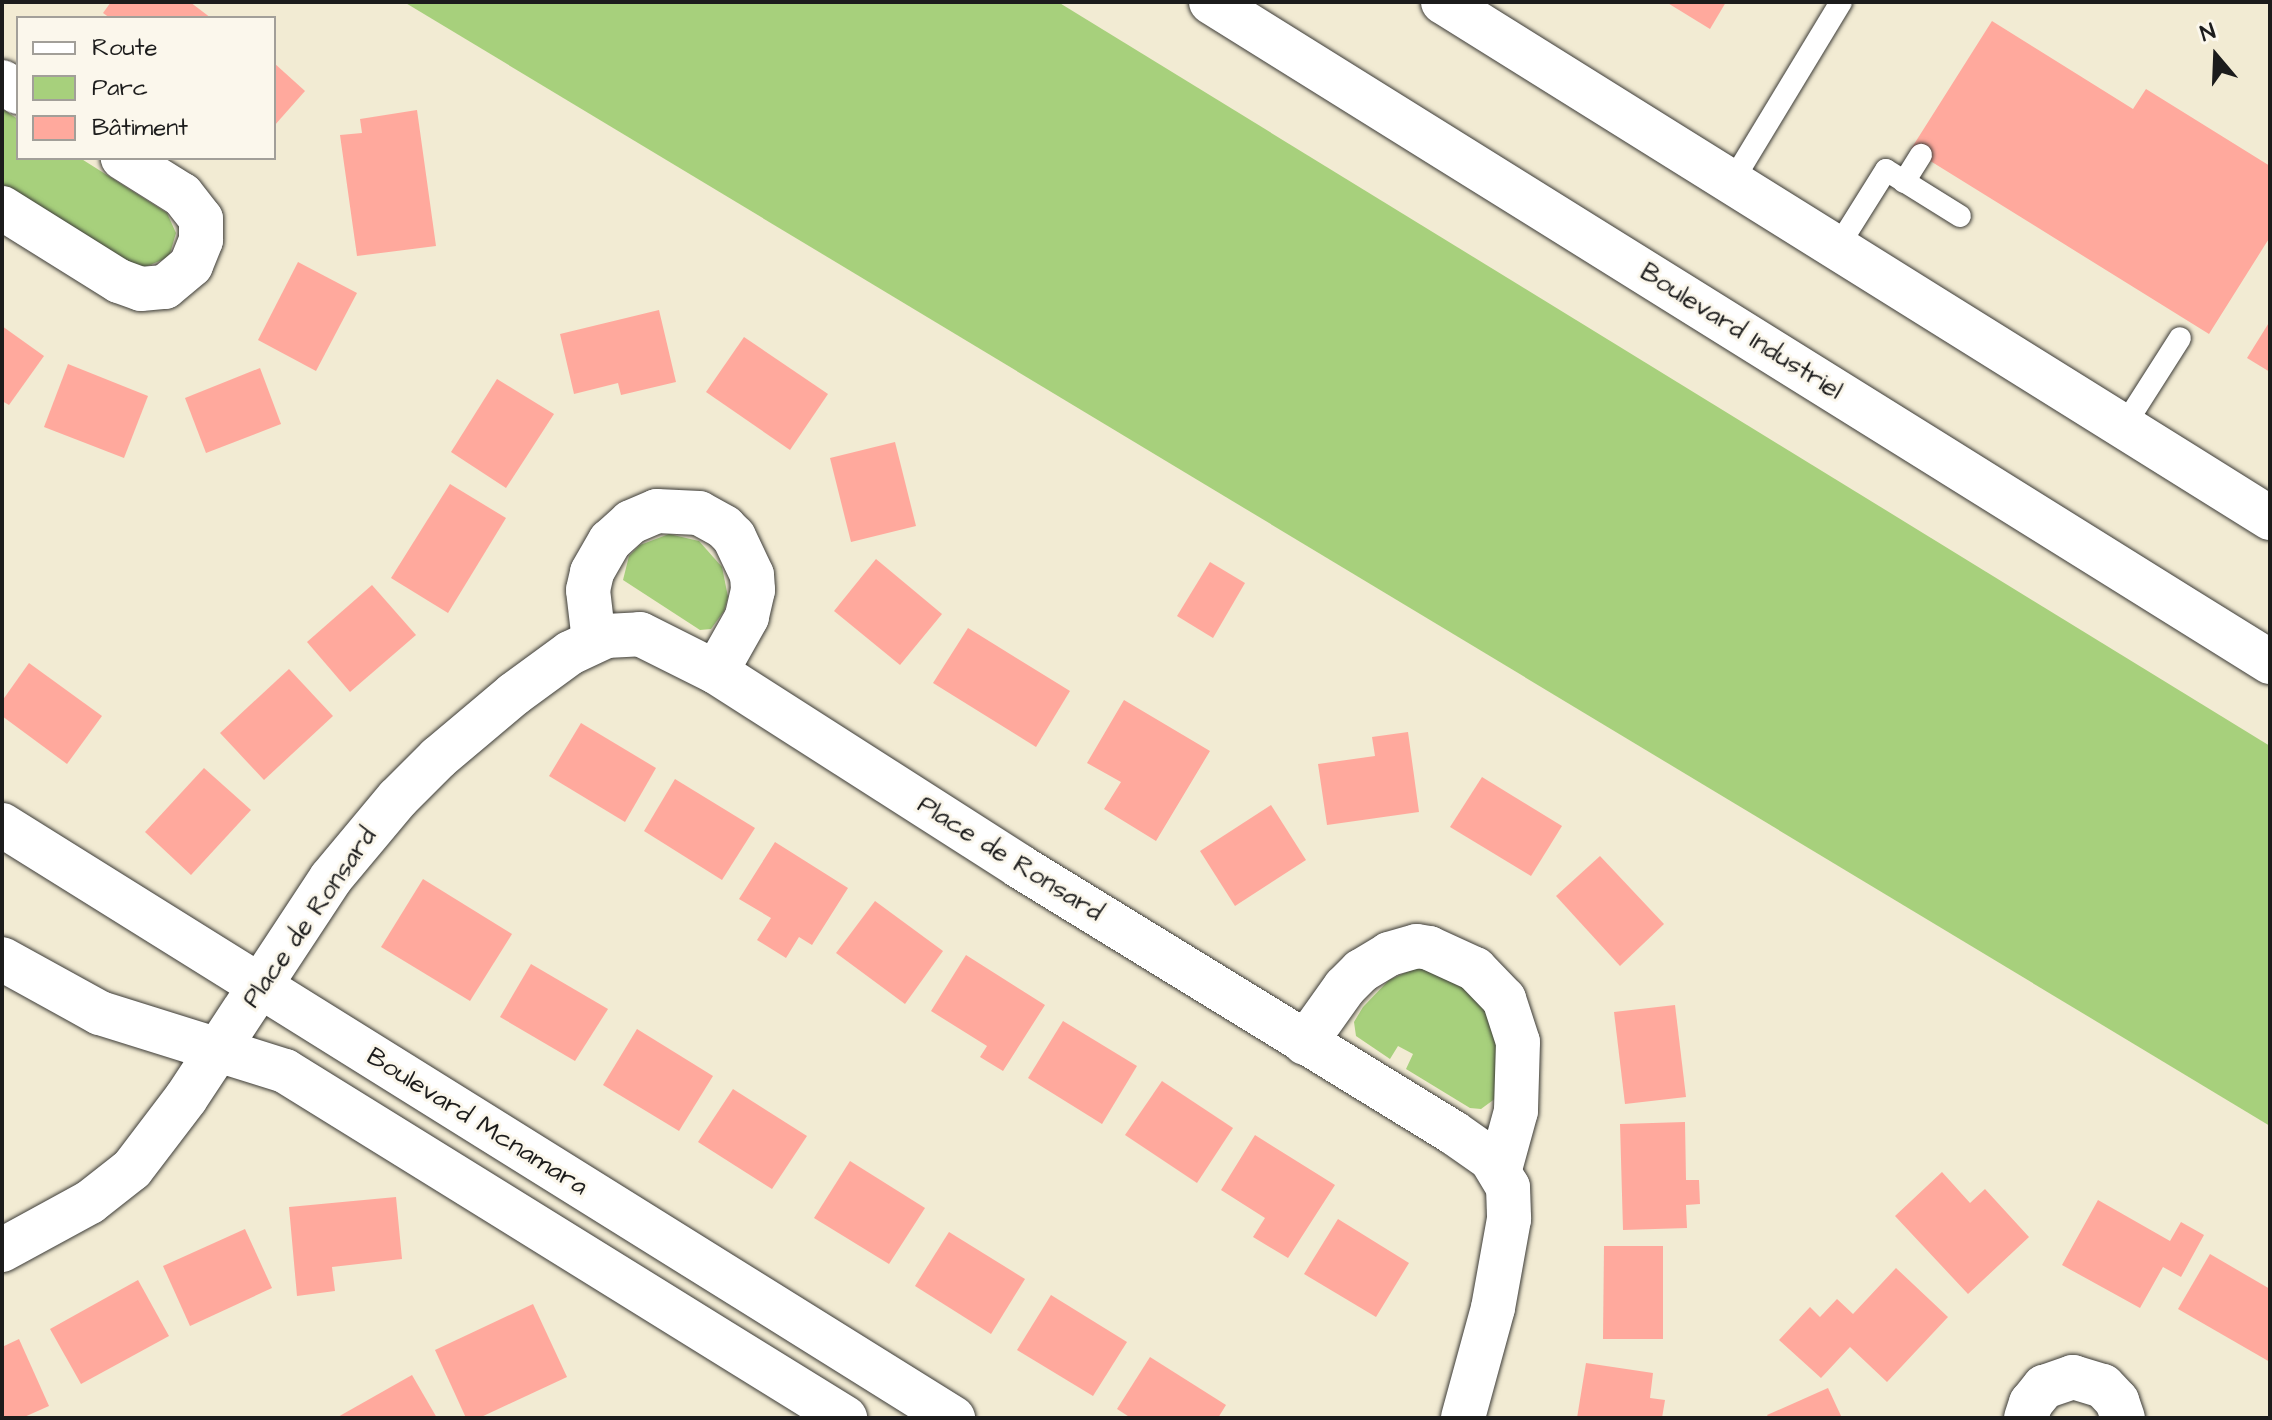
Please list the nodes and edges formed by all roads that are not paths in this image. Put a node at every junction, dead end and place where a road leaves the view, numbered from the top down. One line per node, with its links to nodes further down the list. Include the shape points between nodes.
1 (1211, 2): 15 (street, Boulevard Industriel)
2 (1443, 2): 6 (street)
3 (1841, 2): 6 (lane)
4 (1921, 155): 7 (lane)
5 (126, 160): 8 (street, via 182,195 201,219 201,240 191,265 165,287 130,287)
6 (1732, 182): 10 (street)
7 (1904, 182): 9 (lane); 10 (lane, via 1886,170)
8 (2, 208)
9 (1960, 216)
10 (1837, 248): 12 (street)
11 (2180, 338): 12 (lane)
12 (2124, 426): 13 (street)
13 (2270, 518)
14 (594, 641): 16 (street, Place de Ronsard, via 618,633 640,634); 16 (street, via 588,590 610,541 631,522 657,511 699,513 734,537 752,575 747,617); 19 (street, Place de Ronsard, via 504,702 398,798 331,878)
15 (2270, 662)
16 (716, 672): 20 (street, Place de Ronsard)
17 (2, 825): 19 (street, Boulevard Mcnamara)
18 (2, 959): 21 (street, via 100,1013)
19 (258, 988): 21 (street, Place de Ronsard); 25 (street, Boulevard Mcnamara)
20 (1305, 1043): 22 (street, Place de Ronsard, via 1454,1133); 22 (street, via 1345,987 1389,954 1429,948 1475,969 1504,999 1518,1042 1516,1111)
21 (219, 1051): 23 (street, Place de Ronsard, via 132,1169 90,1202); 24 (street, via 285,1071)
22 (1500, 1169): 26 (street, via 1508,1187 1509,1219 1490,1322)
23 (2, 1250)
24 (845, 1418)
25 (953, 1418)
26 (1463, 1418)
27 (2026, 1418): 28 (street, via 2044,1387 2073,1377 2103,1386)
28 (2123, 1418)

